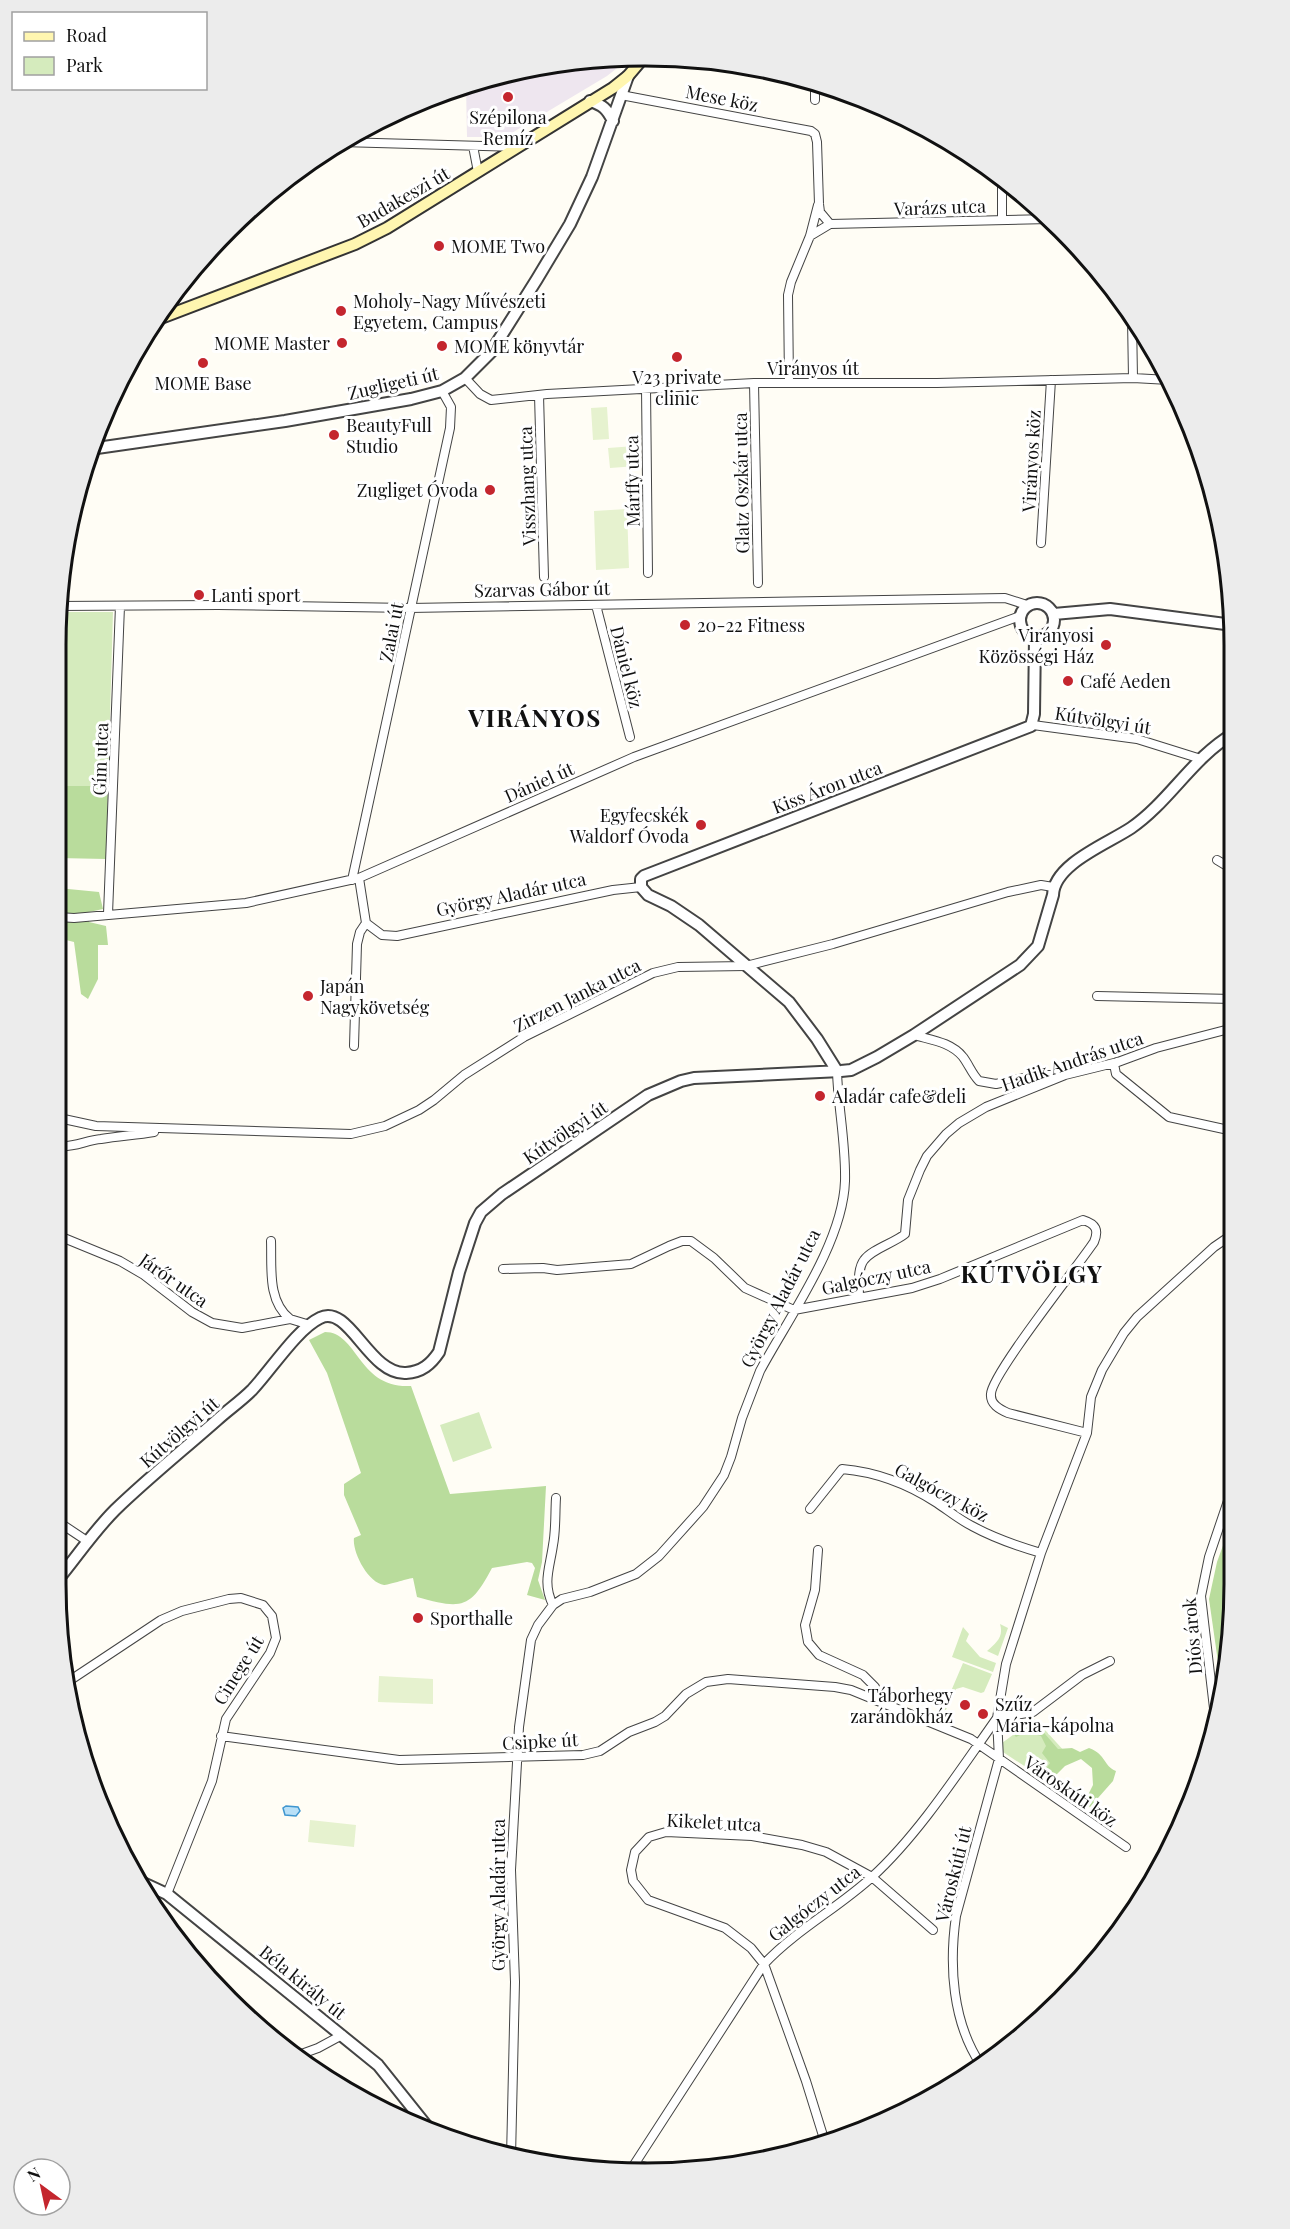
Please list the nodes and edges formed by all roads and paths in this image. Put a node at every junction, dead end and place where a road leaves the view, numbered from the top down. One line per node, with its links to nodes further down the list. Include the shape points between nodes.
1 (636, 66): 2 (main road, Budakeszi út)
2 (628, 76): 4 (street, Zugligeti út); 6 (main road, Budakeszi út)
3 (815, 92): 5 (street)
4 (621, 95): 7 (street, Zugligeti út); 13 (street, Mese köz, via 815,134)
5 (815, 100)
6 (590, 102): 7 (street, via 602,105); 10 (main road, Budakeszi út)
7 (613, 121): 20 (street, Zugligeti út, via 570,224 491,352)
8 (359, 143): 9 (street)
9 (473, 146): 10 (street); 11 (street)
10 (517, 147): 11 (main road, Budakeszi út)
11 (478, 172): 18 (main road, Budakeszi út, via 355,244)
12 (1002, 190): 15 (street)
13 (819, 204): 16 (street); 17 (street)
14 (1037, 219): 15 (street, Varázs utca)
15 (1002, 220): 16 (street, Varázs utca)
16 (830, 224): 17 (street)
17 (810, 236): 24 (street, via 789,288)
18 (170, 314)
19 (1132, 333): 21 (street)
20 (465, 378): 27 (street, Zugligeti út); 28 (street, Virányos út, via 491,400)
21 (1133, 378): 22 (street, Virányos út); 23 (street, Virányos út)
22 (1159, 379)
23 (1051, 380): 24 (street, Virányos út); 30 (street, Virányos köz)
24 (789, 382): 25 (street, Virányos út)
25 (754, 383): 26 (street, Virányos út); 33 (street, Glatz Oszkár utca)
26 (646, 388): 28 (street, Virányos út); 31 (street, Márffy utca)
27 (442, 391): 29 (street, Zugligeti út, via 285,422); 38 (street, Zalai út, via 452,418)
28 (539, 395): 32 (street, Visszhang utca)
29 (101, 447)
30 (1041, 543)
31 (648, 573)
32 (544, 577)
33 (758, 583)
34 (596, 605): 35 (street, Szarvas Gábor út, via 1005,598); 38 (street, Szarvas Gábor út); 44 (street, Dániel köz)
35 (1027, 605): 39 (street, via 1044,603); 40 (street)
36 (67, 606): 37 (street, Szarvas Gábor út)
37 (120, 606): 38 (street, Szarvas Gábor út); 52 (street, Gím utca)
38 (410, 608): 49 (street, Zalai út)
39 (1054, 614): 41 (street, via 1110,609); 42 (street, via 1051,631)
40 (1020, 616): 42 (street, via 1023,630); 49 (street, Dániel út, via 634,758)
41 (1223, 624)
42 (1035, 637): 43 (street)
43 (1033, 724): 46 (street, Kútvölgyi út, via 1137,739); 50 (street, Kiss Áron utca, via 644,876)
44 (630, 737)
45 (1224, 741): 46 (street, Kútvölgyi út)
46 (1201, 759): 51 (street, Kútvölgyi út, via 1153,811 1064,870)
47 (1217, 860): 48 (street)
48 (1224, 864)
49 (356, 879): 52 (street, Dániel út, via 246,903); 54 (street, Zalai út)
50 (641, 886): 54 (street, György Aladár utca, via 397,936 382,935); 55 (street, György Aladár utca, via 648,895 699,924)
51 (1053, 887): 55 (street, Zirzen Janka utca, via 1041,885 1008,892); 59 (street, Kútvölgyi út, via 1042,936 1033,953)
52 (108, 914): 53 (street, Dániel út)
53 (66, 918)
54 (366, 923): 60 (street, Zalai út, via 357,944)
55 (746, 966): 62 (street, György Aladár utca, via 789,1002); 65 (street, Zirzen Janka utca, via 678,967 640,979 524,1037 464,1075 419,1110 368,1132)
56 (1097, 996): 57 (street)
57 (1224, 999)
58 (1224, 1030): 61 (street, Hadik András utca)
59 (914, 1035): 62 (street, Kútvölgyi út, via 851,1070); 63 (street, via 949,1045 963,1057 979,1082 996,1084)
60 (354, 1046)
61 (1118, 1062): 63 (street, Hadik András utca); 66 (street, via 1114,1064 1116,1074 1164,1113 1185,1122)
62 (837, 1071): 73 (street, György Aladár utca, via 843,1199 827,1251); 75 (street, Kútvölgyi út, via 681,1081 648,1095 491,1202 481,1212 470,1235 439,1352 415,1373 386,1368 338,1318 325,1316)
63 (1065, 1075): 72 (street, Hadik András utca, via 986,1107 946,1134 927,1156 914,1184 908,1200 905,1234 864,1260 859,1274)
64 (66, 1120): 65 (street, Zirzen Janka utca, via 96,1126)
65 (164, 1129): 67 (street, Zirzen Janka utca)
66 (1224, 1129)
67 (66, 1147)
68 (66, 1239): 74 (street, Járőr utca, via 136,1270 212,1323 242,1328)
69 (1224, 1240): 76 (street, via 1159,1296 1124,1333 1110,1353 1091,1397)
70 (271, 1241): 74 (street, via 275,1297)
71 (503, 1269): 73 (street, via 557,1270 631,1264 682,1241 691,1241 745,1288)
72 (859, 1298): 73 (street, Galgóczy utca); 76 (street, Galgóczy utca, via 912,1288 1074,1222 1091,1222 1097,1233 1094,1242 1006,1364 992,1386 991,1395 998,1408 1008,1413)
73 (794, 1310): 85 (street, György Aladár utca, via 752,1391 724,1475 703,1507 659,1556 636,1574)
74 (290, 1319): 75 (street, Járőr utca)
75 (310, 1325): 81 (street, Kútvölgyi út, via 251,1391 117,1509)
76 (1087, 1433): 83 (street)
77 (556, 1498): 85 (street, via 547,1583)
78 (810, 1509): 83 (street, Galgóczy köz, via 842,1469 868,1473 913,1489 992,1536)
79 (1224, 1513): 88 (street, Diós árok, via 1209,1557 1202,1596)
80 (66, 1527): 81 (street)
81 (87, 1542): 84 (street, Kútvölgyi út)
82 (818, 1550): 89 (street, via 816,1590 805,1625 808,1642 819,1655 863,1675 875,1687)
83 (1041, 1553): 90 (street, via 1002,1678)
84 (66, 1569)
85 (553, 1605): 93 (street, György Aladár utca, via 531,1640)
86 (1110, 1661): 90 (street, via 1083,1675 1033,1712)
87 (74, 1678): 91 (street, Cinege út, via 161,1620 229,1599 249,1599 263,1605 272,1616 276,1638 267,1659 226,1719)
88 (1213, 1697)
89 (874, 1699): 92 (street, Csipke út); 93 (street, Csipke út, via 835,1687 714,1680 696,1687 665,1716 600,1751)
90 (998, 1718): 92 (street, Galgóczy utca); 94 (street, Városkúti út)
91 (221, 1736): 93 (street, Csipke út, via 399,1760); 98 (street, Cinege út, via 212,1781)
92 (979, 1744): 94 (street, Városkúti köz); 96 (street, Galgóczy utca, via 909,1838)
93 (518, 1757): 106 (street, György Aladár utca, via 511,1870)
94 (999, 1759): 95 (street, Városkúti köz); 103 (street, Városkúti út, via 953,1935 952,1976 957,2002 967,2040)
95 (1126, 1847)
96 (872, 1877): 99 (street, Kikelet utca); 100 (street, Galgóczy utca, via 779,1947); 100 (street, Kikelet utca, via 826,1852 752,1836 666,1832 640,1844 631,1870 636,1887 648,1900 725,1928)
97 (152, 1887): 98 (street, Béla király út)
98 (167, 1894): 101 (street, Béla király út)
99 (933, 1930)
100 (764, 1964): 105 (street, Kikelet utca); 107 (street, Galgóczy utca)
101 (342, 2035): 102 (street); 104 (street, Béla király út, via 378,2065)
102 (306, 2052)
103 (977, 2058)
104 (420, 2118)
105 (823, 2135)
106 (511, 2147)
107 (636, 2163)

